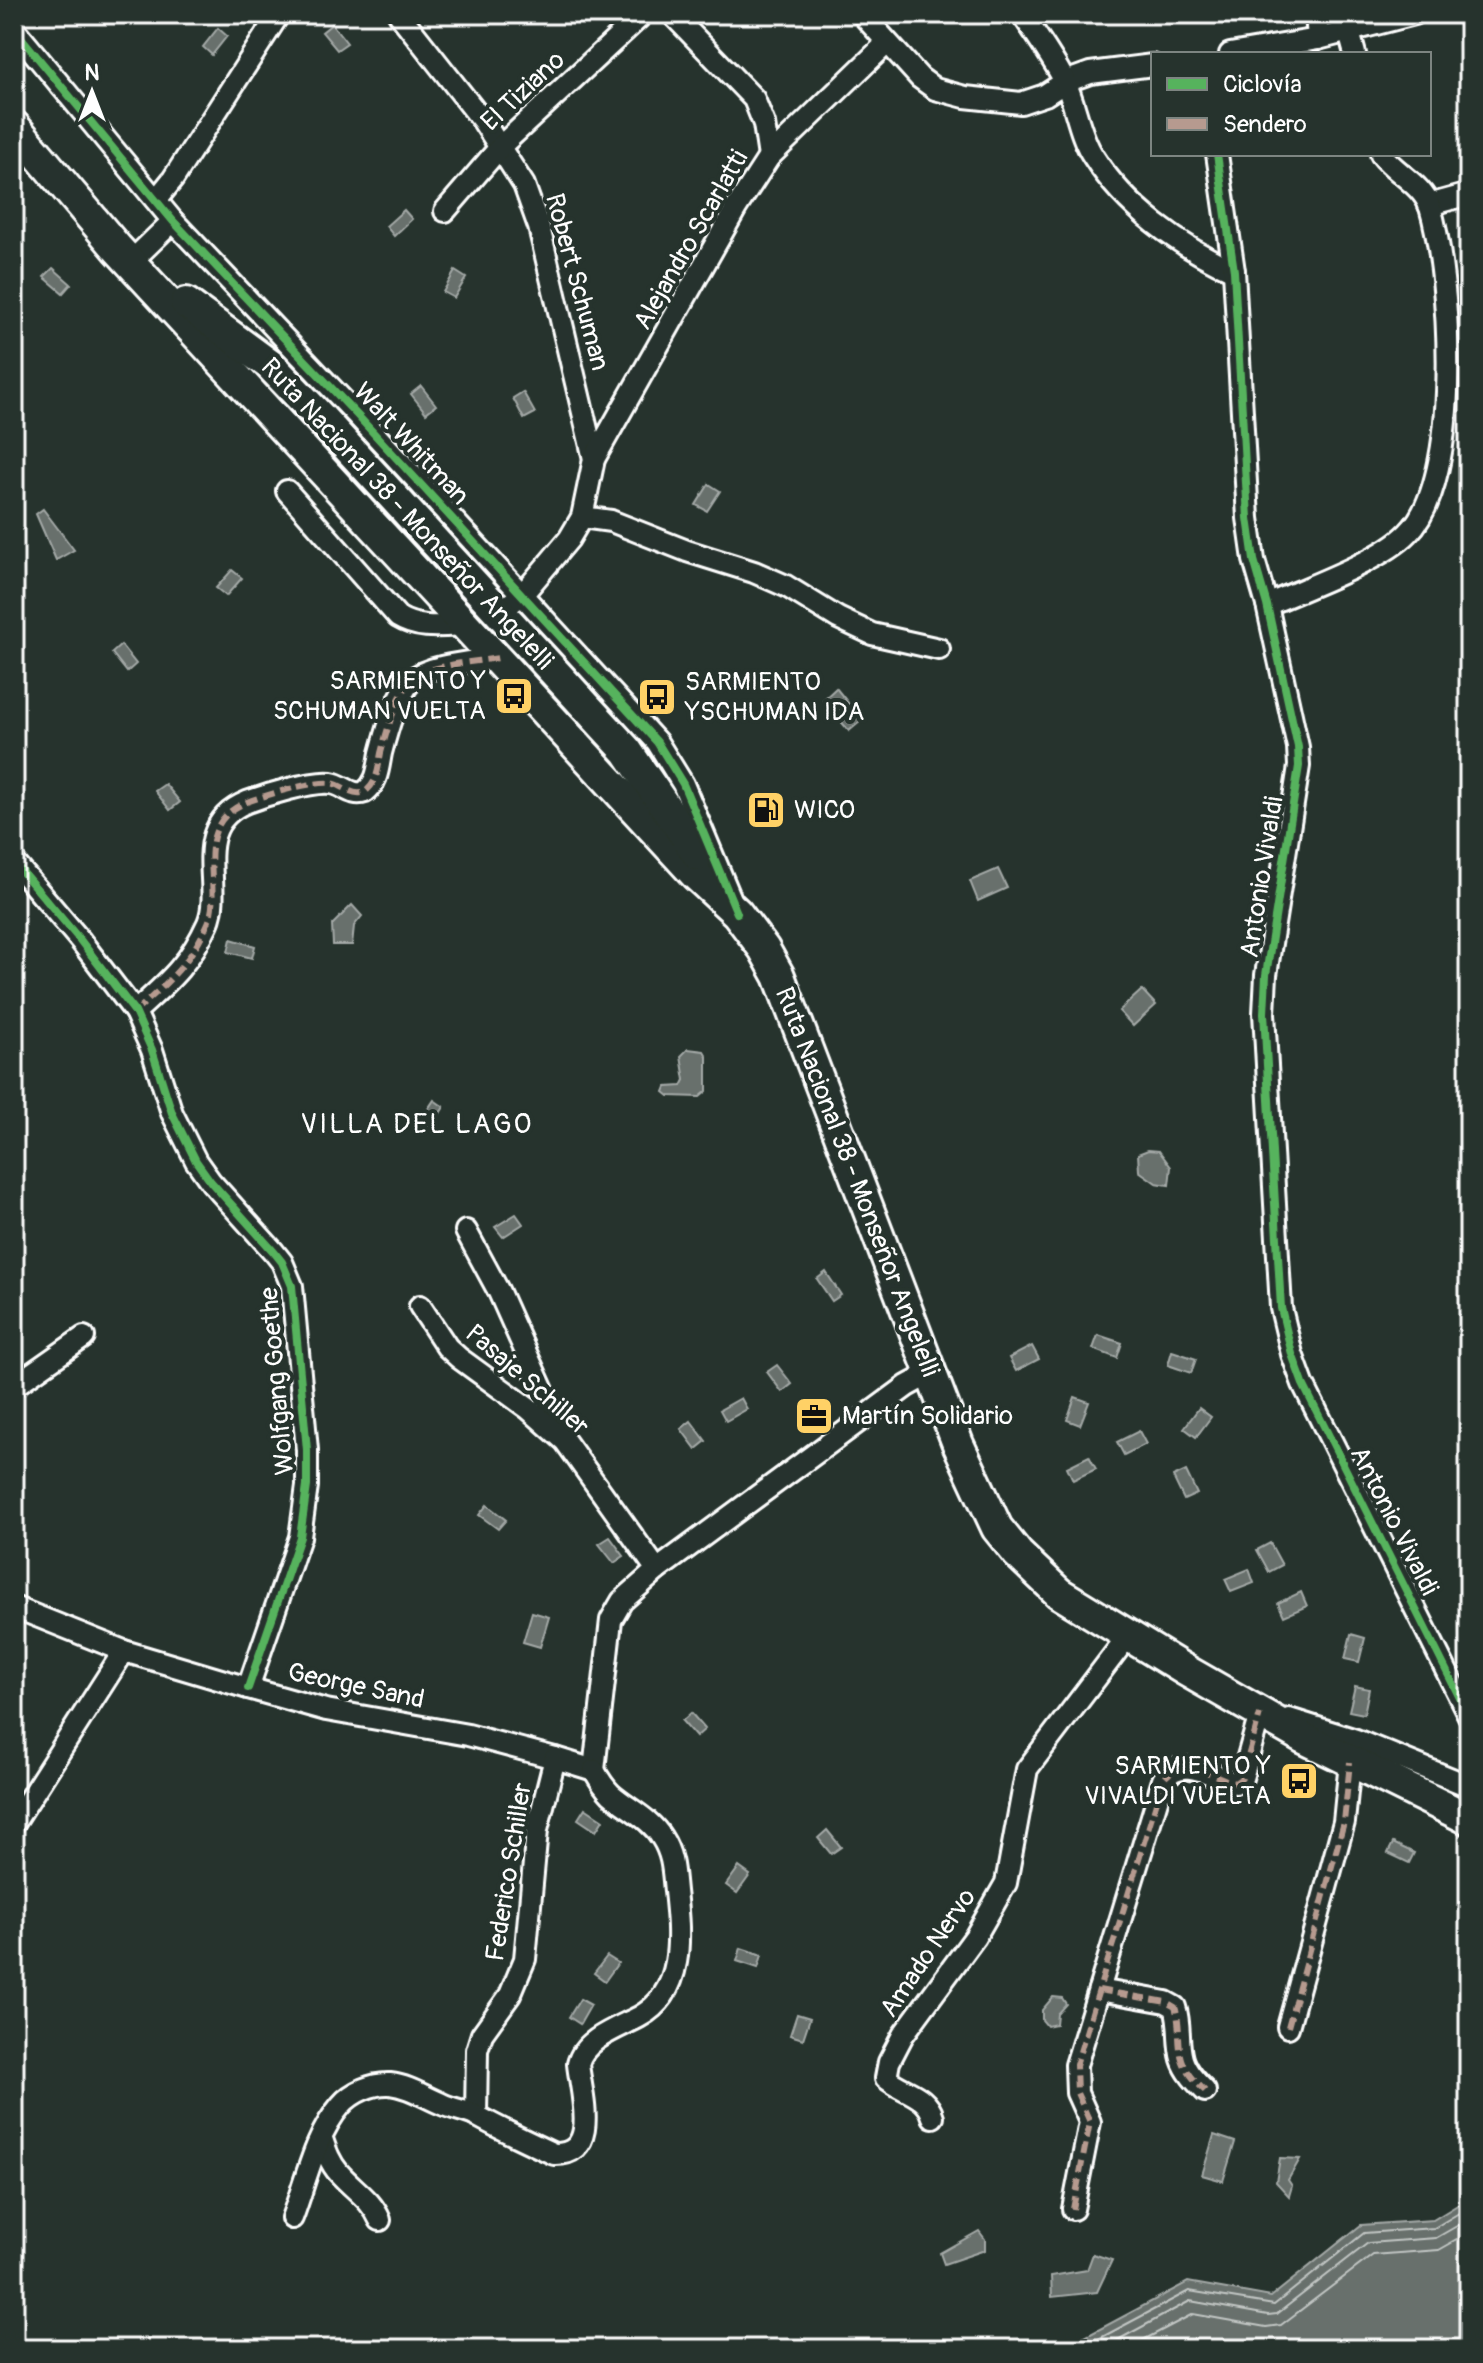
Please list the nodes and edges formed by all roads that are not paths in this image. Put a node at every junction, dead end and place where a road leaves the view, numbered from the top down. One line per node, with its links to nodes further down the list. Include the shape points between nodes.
1 (279, 14): 23 (street)
2 (399, 14): 18 (street, Robert Schuman)
3 (643, 14): 18 (street, El Tiziano)
4 (672, 14): 21 (street, via 754,99)
5 (862, 14): 12 (street)
6 (1022, 14): 16 (street)
7 (1316, 14): 11 (street)
8 (1415, 14): 9 (street)
9 (1354, 23): 11 (street); 14 (street)
10 (14, 29): 23 (street, Walt Whitman)
11 (1318, 39): 13 (street)
12 (887, 43): 16 (street, via 935,89 965,97 1021,103); 21 (street, Alejandro Scarlatti)
13 (1242, 52)
14 (1355, 52)
15 (1151, 65): 16 (street, via 1090,73)
16 (1065, 82): 28 (street, via 1092,155 1131,204 1199,256)
17 (14, 125): 27 (main road, Ruta Nacional 38 - Monseñor Angelelli); 29 (main road, Ruta Nacional 38 - Monseñor Angelelli, via 76,202)
18 (501, 146): 25 (street, El Tiziano); 30 (street, Robert Schuman, via 524,185 539,227)
19 (1217, 156): 28 (street, Antonio Vivaldi)
20 (1382, 156): 24 (street)
21 (769, 157): 30 (street, Alejandro Scarlatti)
22 (1469, 194): 24 (street)
23 (156, 200): 26 (street, Walt Whitman)
24 (1429, 205): 34 (street, via 1448,342 1446,413 1436,482 1424,513 1384,552)
25 (445, 211)
26 (173, 221): 27 (street); 33 (street, Walt Whitman)
27 (140, 253): 33 (main road, Ruta Nacional 38 - Monseñor Angelelli, via 193,309 270,365)
28 (1234, 271): 34 (street, Antonio Vivaldi, via 1248,518)
29 (292, 438): 33 (main road, via 333,466 464,609 489,617); 35 (main road, Ruta Nacional 38 - Monseñor Angelelli)
30 (594, 459): 32 (street, Alejandro Scarlatti)
31 (287, 491): 35 (street, via 398,617 422,626)
32 (582, 517): 33 (street, Alejandro Scarlatti); 36 (street, via 611,521 754,572 872,634)
33 (511, 603): 37 (main road, via 494,621 490,638); 39 (main road, Ruta Nacional 38 - Monseñor Angelelli, via 639,766)
34 (1267, 605): 53 (street, Antonio Vivaldi, via 1299,766 1264,1013 1281,1308 1303,1384)
35 (467, 625): 37 (main road, Ruta Nacional 38 - Monseñor Angelelli)
36 (939, 649)
37 (498, 658): 39 (main road, Ruta Nacional 38 - Monseñor Angelelli, via 696,875); 40 (street, via 427,671 413,679 391,720 376,778 365,792 330,783 314,785 244,803 225,818 212,847 209,921 179,972)
38 (14, 862): 40 (street, Wolfgang Goethe)
39 (733, 908): 44 (main road, Ruta Nacional 38 - Monseñor Angelelli, via 764,949 795,1015)
40 (135, 1012): 51 (street, Wolfgang Goethe, via 172,1113 196,1161 282,1262 295,1302 307,1450 305,1511)
41 (466, 1231): 46 (street)
42 (420, 1306): 46 (street, Pasaje Schiller, via 447,1347)
43 (84, 1337): 45 (street)
44 (929, 1374): 47 (street); 49 (main road, Ruta Nacional 38 - Monseñor Angelelli, via 997,1528 1059,1593)
45 (14, 1386)
46 (565, 1441): 47 (street, Pasaje Schiller)
47 (657, 1570): 56 (street, via 622,1601 611,1620)
48 (14, 1607): 50 (street, George Sand)
49 (1128, 1636): 52 (main road, Ruta Nacional 38 - Monseñor Angelelli); 64 (street, Amado Nervo, via 1027,1769 1006,1883 889,2062 886,2078 922,2098)
50 (124, 1651): 51 (street, George Sand); 59 (street)
51 (248, 1688): 54 (street, George Sand, via 326,1710 468,1735)
52 (1252, 1709): 55 (main road, Ruta Nacional 38 - Monseñor Angelelli); 57 (street, via 1356,1740); 60 (street, via 1242,1778 1235,1783 1179,1767 1163,1780)
53 (1469, 1716)
54 (555, 1758): 56 (street, Federico Schiller); 63 (street, Federico Schiller, via 537,1830 525,1959 477,2050)
55 (1350, 1762): 58 (main road, Ruta Nacional 38 - Monseñor Angelelli); 61 (street, via 1344,1822)
56 (594, 1770): 63 (street, via 612,1795 651,1824 668,1848 680,1932 677,1963 651,2010 580,2055 584,2129 575,2150 554,2154)
57 (1469, 1786)
58 (1469, 1819)
59 (14, 1823)
60 (1099, 1990): 62 (street, via 1175,2007 1181,2058); 66 (street, via 1074,2080 1090,2122)
61 (1288, 2027)
62 (1205, 2091)
63 (476, 2116): 65 (street, via 405,2087 373,2086 343,2102)
64 (933, 2117)
65 (322, 2139): 67 (street); 68 (street, via 329,2159 368,2199)
66 (1073, 2209)
67 (292, 2218)
68 (380, 2220)

